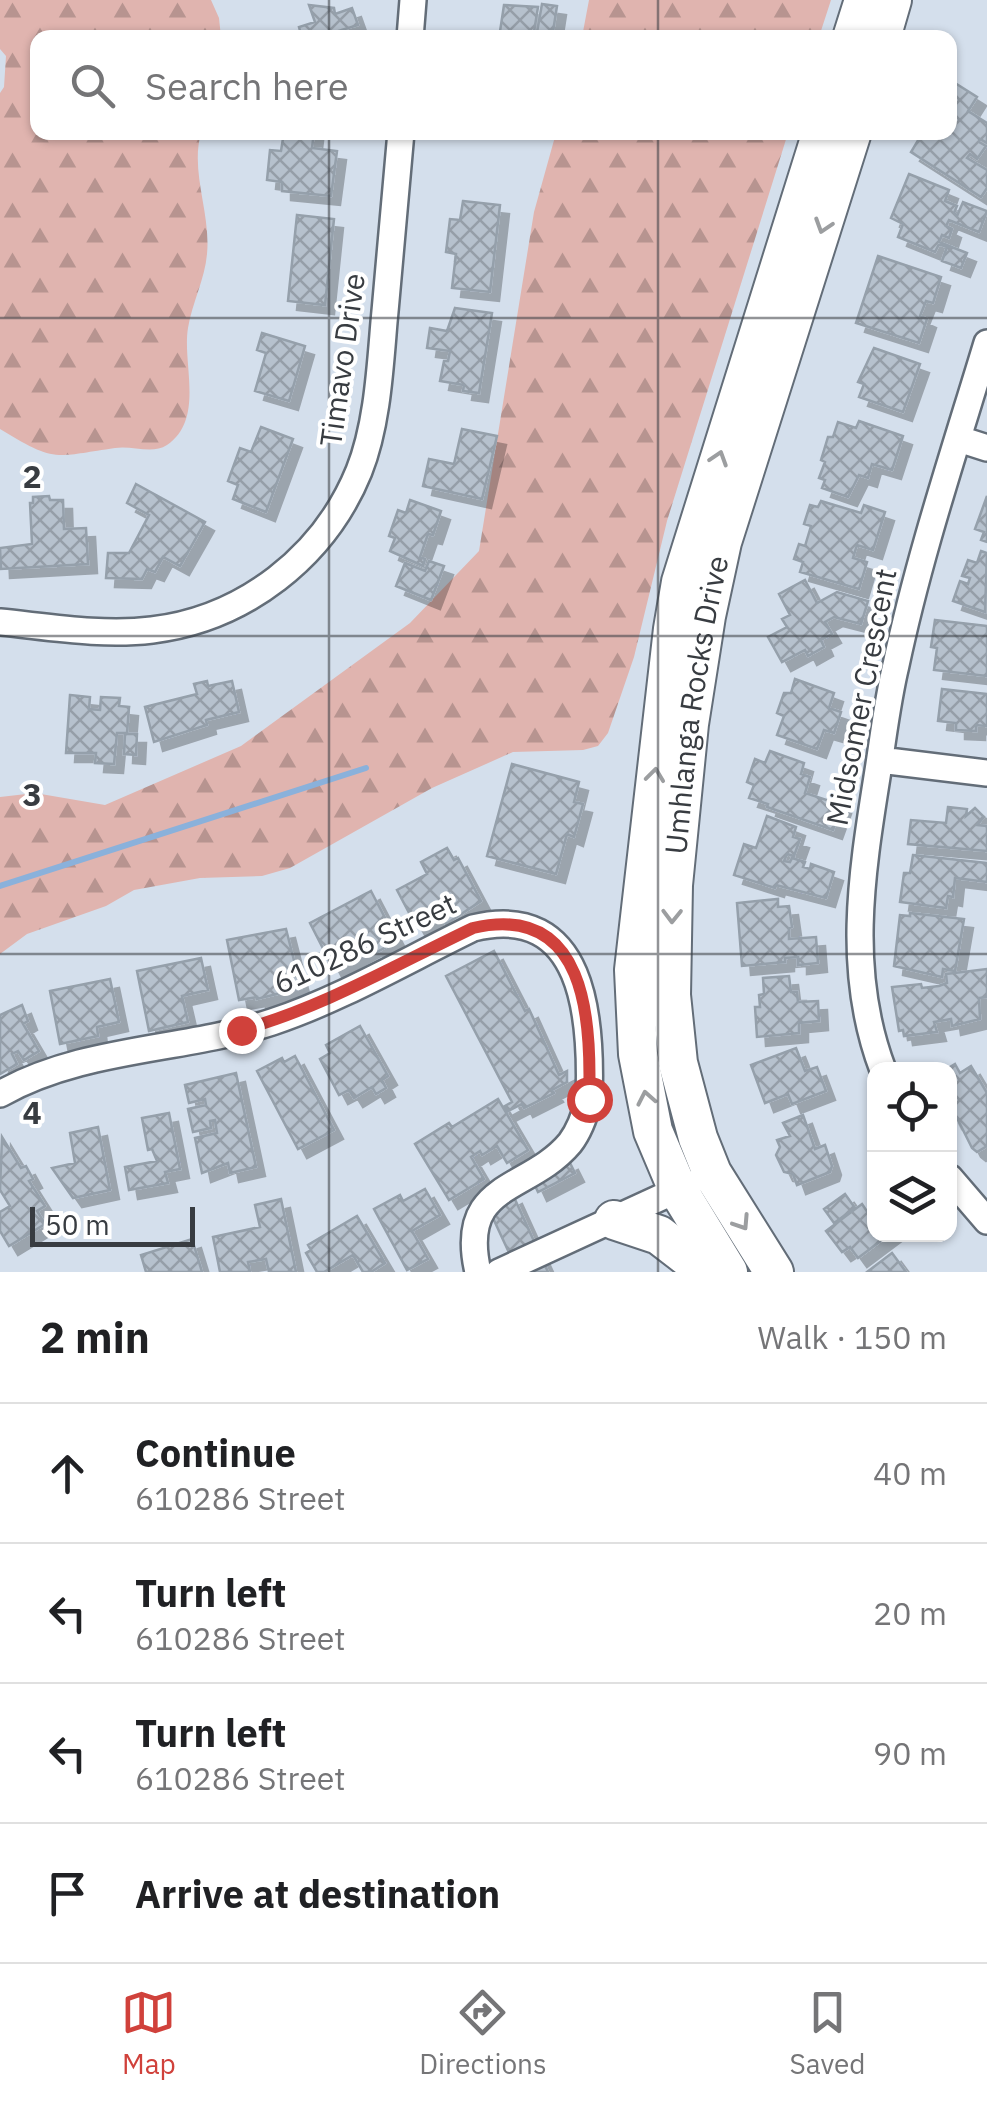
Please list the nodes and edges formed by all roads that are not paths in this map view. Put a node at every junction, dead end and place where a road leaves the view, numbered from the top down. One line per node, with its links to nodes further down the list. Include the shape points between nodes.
1 (413, 0): 4 (street)
2 (864, 0): 5 (main road)
3 (892, 0): 6 (main road)
4 (411, 30)
5 (855, 30)
6 (883, 30)
7 (400, 140): 13 (street, Timavo Drive, via 370,430 359,472 324,534 267,586 205,618 151,630)
8 (819, 140): 20 (main road, Umhlanga Rocks Drive, one-way to 8, via 653,1131 638,1054 634,970 672,630 705,501)
9 (849, 140): 18 (main road, Umhlanga Rocks Drive, one-way to 18, via 722,542 689,724 670,995 678,1062)
10 (987, 343): 11 (street, Midsomer Crescent)
11 (959, 439): 12 (street); 14 (street, Midsomer Crescent, via 908,612)
12 (987, 448)
13 (0, 622)
14 (880, 760): 15 (street); 16 (street, Midsomer Crescent, via 858,946 862,995)
15 (987, 773)
16 (881, 1062)
17 (0, 1094): 23 (street, 610286 Street, via 65,1066 274,1021 473,928 506,923 535,930 562,950 577,978 589,1099 568,1145 482,1211 473,1236)
18 (712, 1173): 20 (street); 27 (main road, Umhlanga Rocks Drive, one-way to 27)
19 (957, 1186): 22 (street)
20 (678, 1190): 21 (street); 26 (main road, Umhlanga Rocks Drive)
21 (614, 1220): 24 (street); 25 (main road, via 658,1235)
22 (987, 1221)
23 (478, 1272)
24 (499, 1272)
25 (707, 1272)
26 (728, 1272)
27 (774, 1272)

